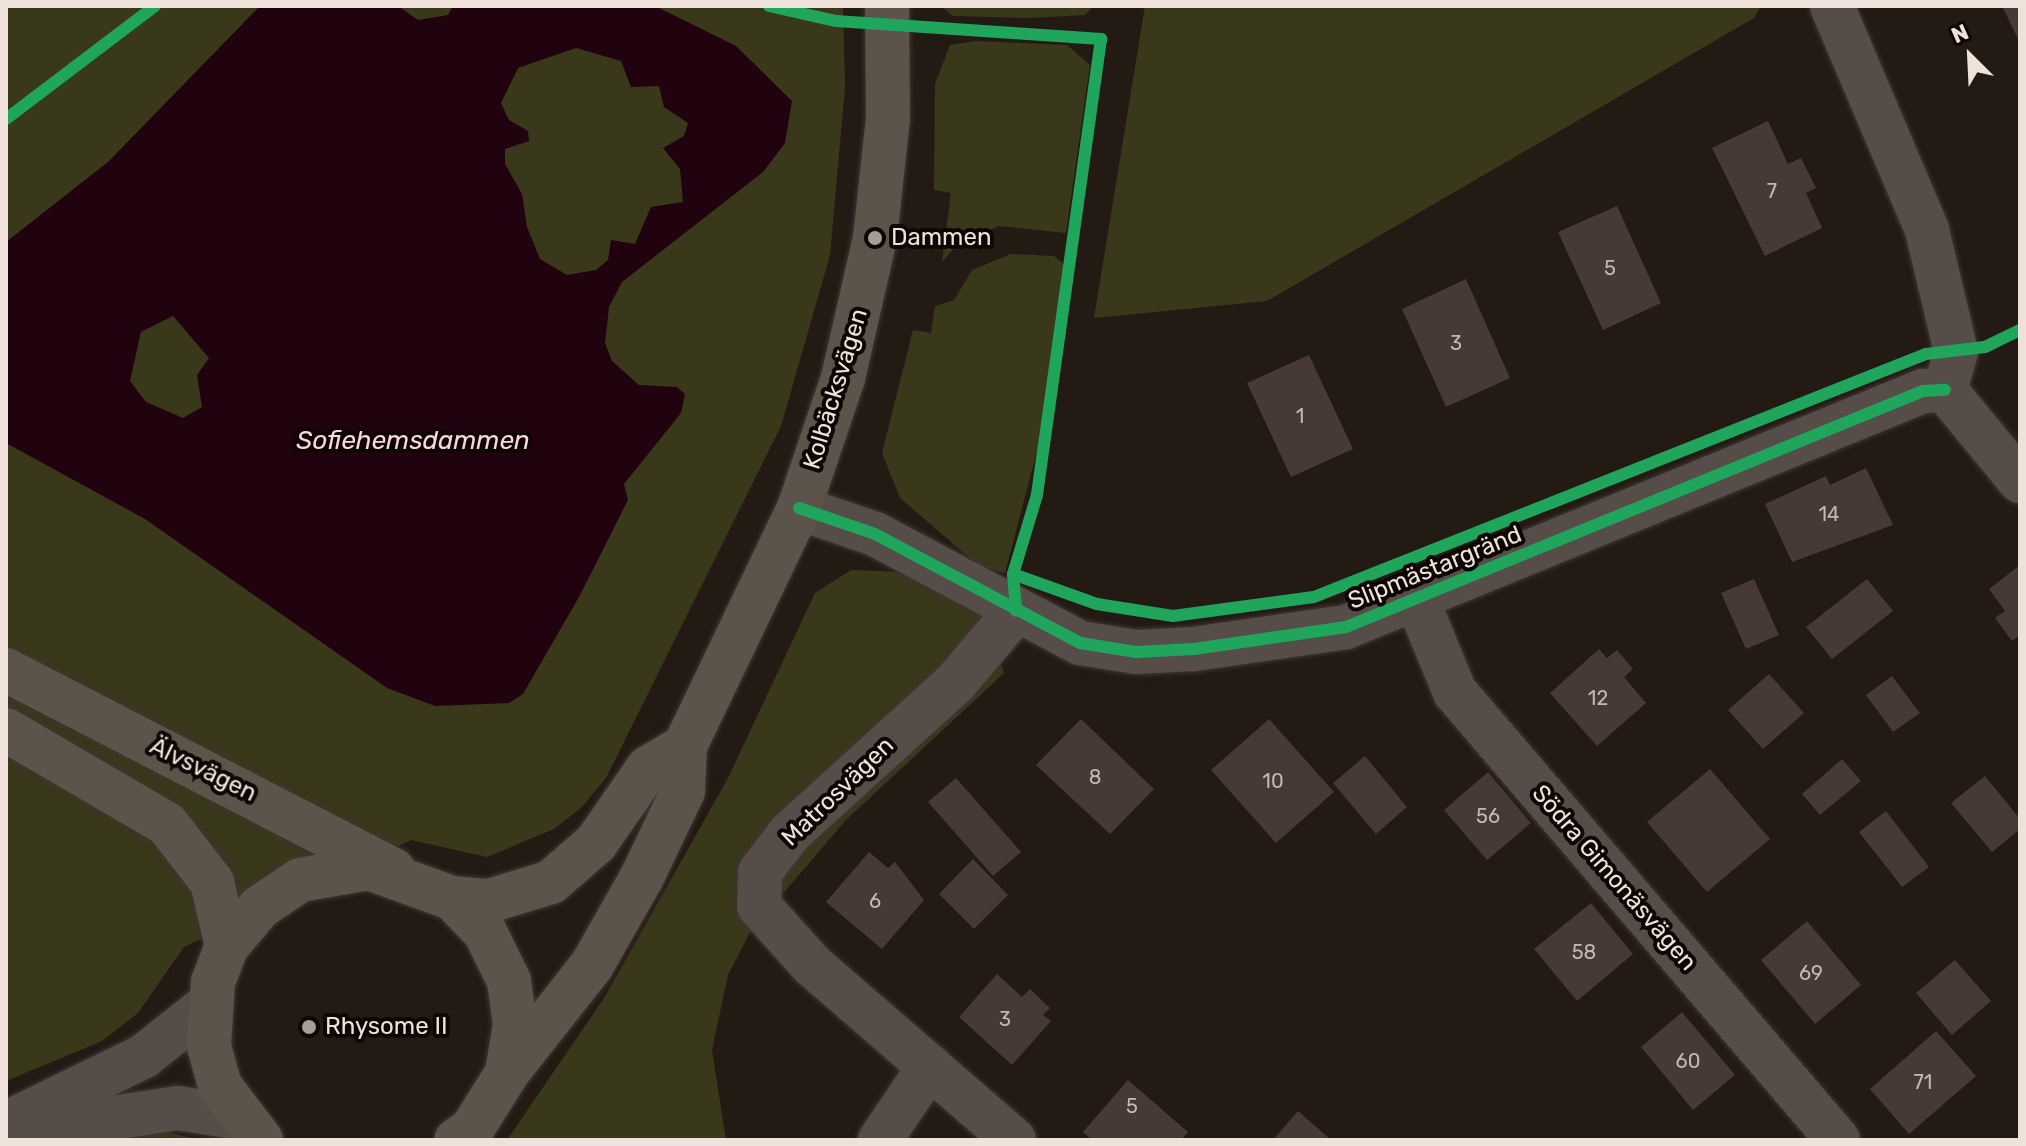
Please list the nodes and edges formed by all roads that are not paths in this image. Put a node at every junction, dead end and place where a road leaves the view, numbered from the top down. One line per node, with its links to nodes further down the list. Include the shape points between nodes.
1 (887, 6): 5 (main road, Kolbäcksvägen, via 888,118 875,238 843,378)
2 (1832, 6): 3 (street, via 1927,230 1956,352)
3 (1945, 390): 4 (street); 6 (street, Slipmästargränd, via 1923,391)
4 (2020, 481)
5 (799, 508): 7 (street, Slipmästargränd, via 875,534); 10 (main road, Kolbäcksvägen)
6 (1417, 600): 7 (street, Slipmästargränd, via 1332,629 1136,652 1080,643); 22 (street, Södra Gimonäsvägen, via 1455,692)
7 (1016, 611): 15 (street, Matrosvägen, via 956,682 829,793 760,872 759,906 812,965)
8 (6, 670): 11 (main road, Älvsvägen)
9 (6, 730): 13 (main road, via 167,824 212,882)
10 (685, 746): 12 (main road, via 648,768 596,843 551,882 489,901); 16 (main road, Kolbäcksvägen, via 683,791 642,877 592,965)
11 (398, 873): 12 (main road, Älvsvägen); 13 (main road, via 341,870 300,880 260,907)
12 (452, 898): 16 (main road, via 485,932 509,981 515,1024)
13 (227, 946): 14 (main road)
14 (208, 1005): 17 (street, via 144,1056); 18 (main road, via 209,1046)
15 (930, 1066): 20 (street); 21 (street, Matrosvägen)
16 (507, 1073): 19 (main road, Kolbäcksvägen)
17 (6, 1123): 18 (street, via 62,1126 178,1108)
18 (251, 1129)
19 (466, 1136)
20 (880, 1140)
21 (1014, 1140)
22 (1838, 1140)

